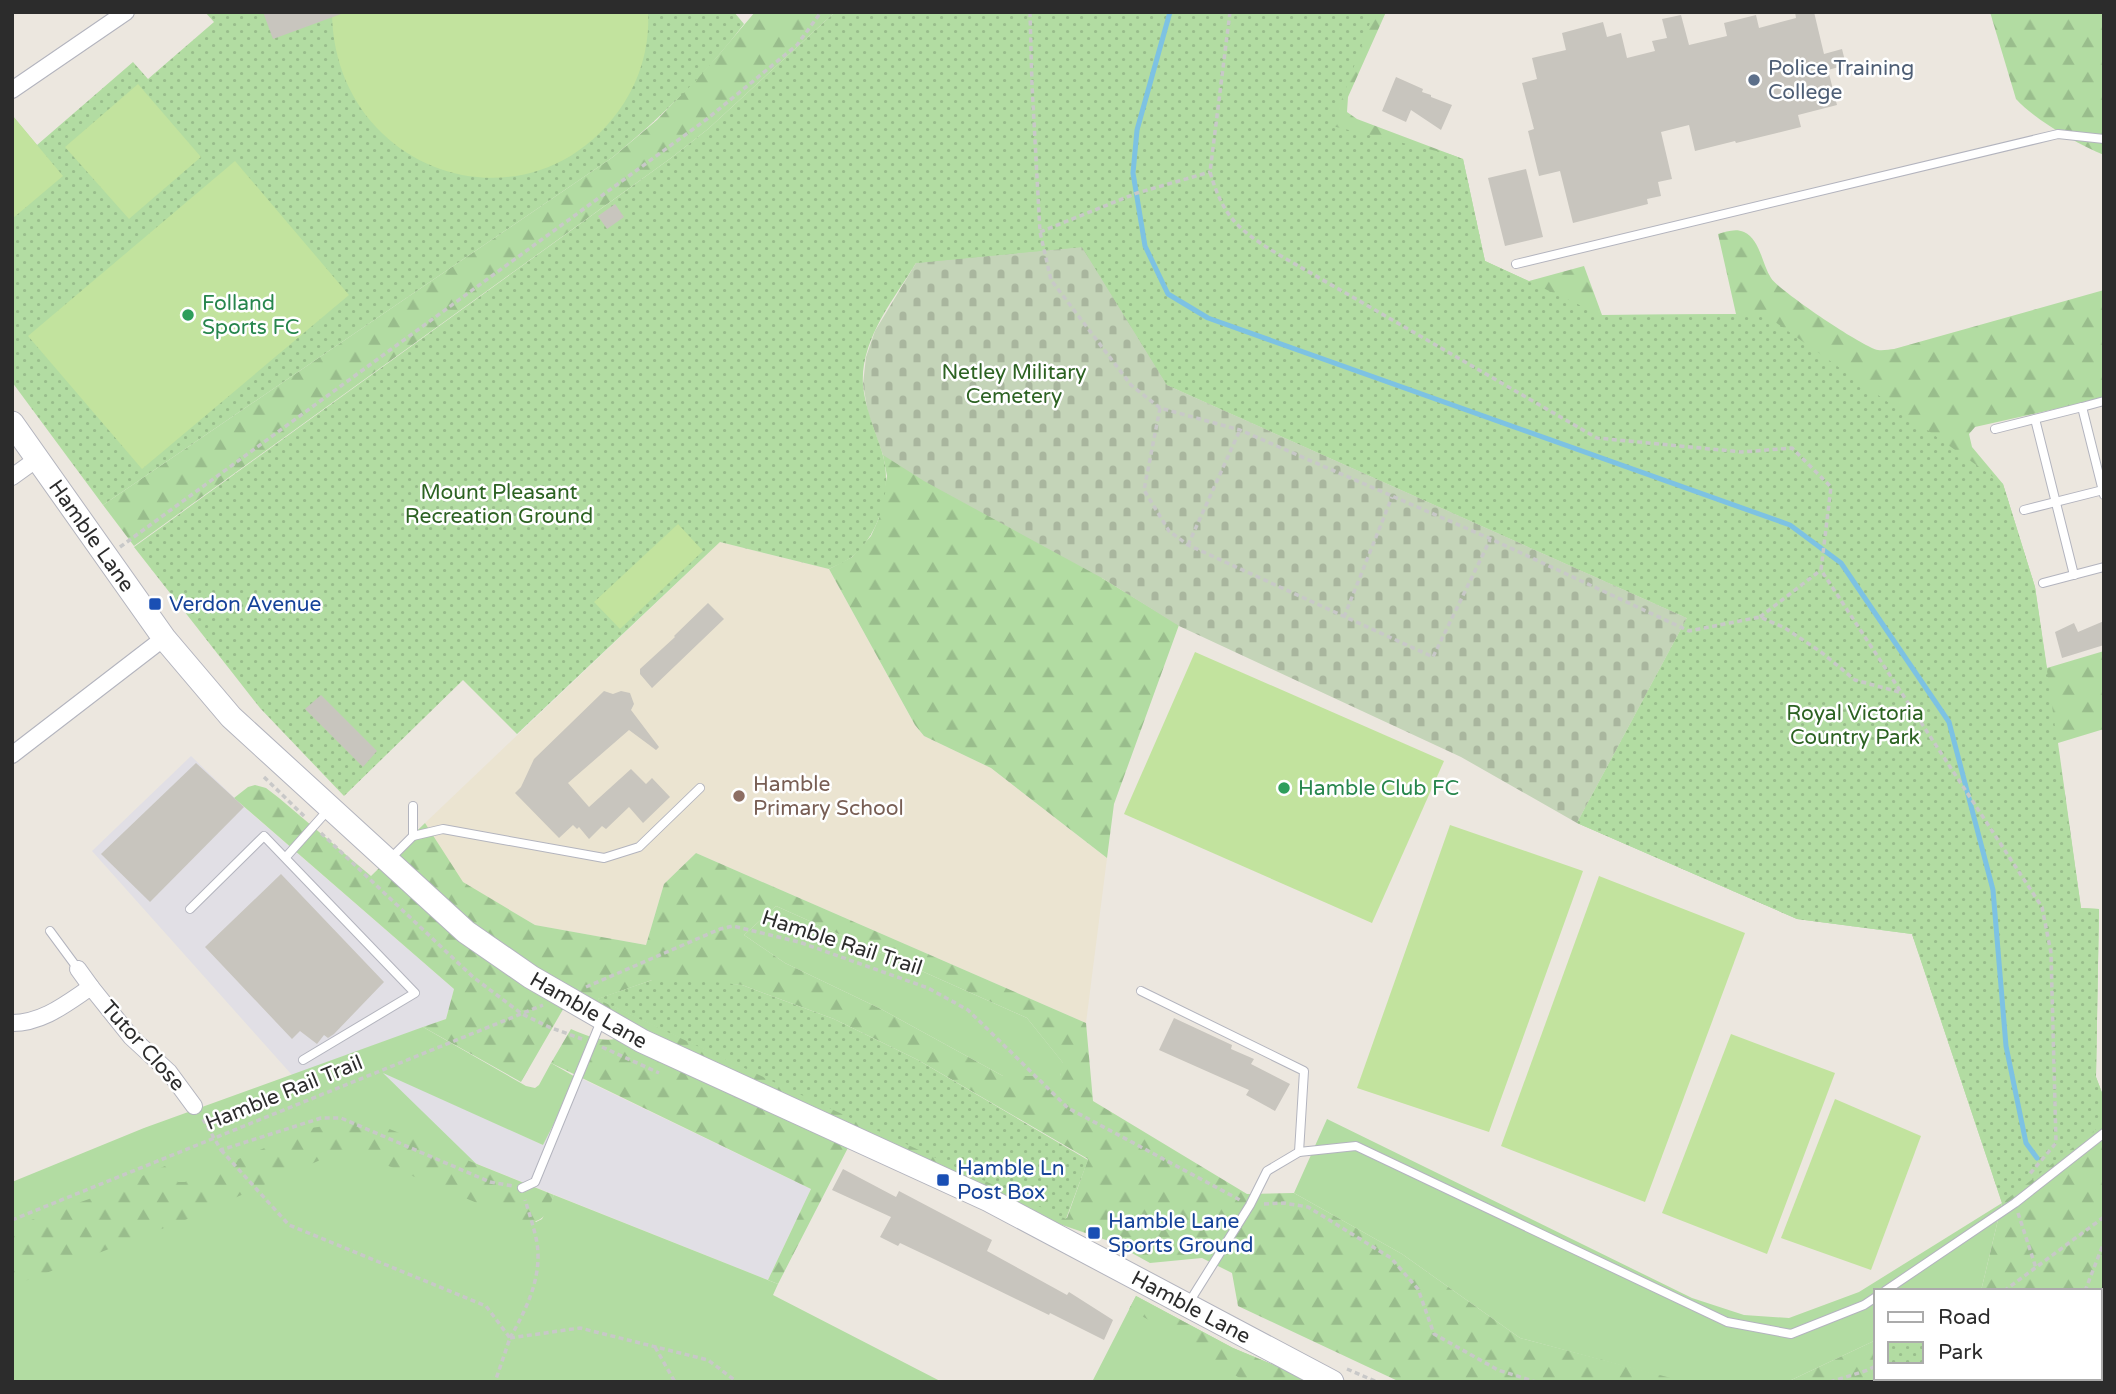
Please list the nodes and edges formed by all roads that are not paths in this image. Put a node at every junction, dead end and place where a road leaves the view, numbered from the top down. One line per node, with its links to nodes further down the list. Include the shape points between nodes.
1 (126, 12): 2 (street)
2 (12, 90)
3 (2104, 139): 4 (lane, via 2058,134)
4 (1516, 264)
5 (2104, 401): 6 (lane)
6 (2082, 407): 7 (lane); 12 (lane)
7 (2035, 419): 9 (lane); 13 (lane)
8 (12, 423): 10 (main road, Hamble Lane)
9 (1995, 429)
10 (37, 459): 11 (street); 18 (main road, Hamble Lane)
11 (12, 477)
12 (2103, 492): 13 (lane)
13 (2056, 502): 14 (lane); 16 (lane)
14 (2024, 510)
15 (2104, 567): 16 (lane)
16 (2074, 575): 17 (lane)
17 (2043, 583)
18 (164, 638): 19 (street); 22 (main road, Hamble Lane, via 231,717)
19 (12, 755)
20 (700, 788): 23 (lane, via 639,847 604,858 443,829)
21 (413, 806): 23 (lane)
22 (330, 808): 24 (lane); 25 (main road, Hamble Lane)
23 (413, 835): 25 (lane)
24 (286, 857): 26 (lane, via 264,836); 33 (lane, via 415,993)
25 (388, 861): 31 (main road, Hamble Lane, via 466,932)
26 (190, 909)
27 (50, 931): 28 (lane)
28 (78, 969): 29 (street, Tutor Close)
29 (91, 987): 32 (street, Tutor Close, via 51,1013 30,1022); 34 (street, Tutor Close)
30 (1141, 991): 36 (lane, via 1304,1071)
31 (602, 1018): 37 (lane, via 535,1182); 40 (main road, Hamble Lane, via 642,1041 989,1200)
32 (12, 1023)
33 (303, 1060)
34 (194, 1106)
35 (2104, 1133): 38 (lane, via 2015,1203)
36 (1298, 1152): 39 (lane, via 1356,1146 1727,1322 1791,1334); 40 (lane, via 1267,1171)
37 (522, 1188)
38 (1888, 1289)
39 (1874, 1298)
40 (1187, 1306): 41 (main road, Hamble Lane)
41 (1332, 1382)

